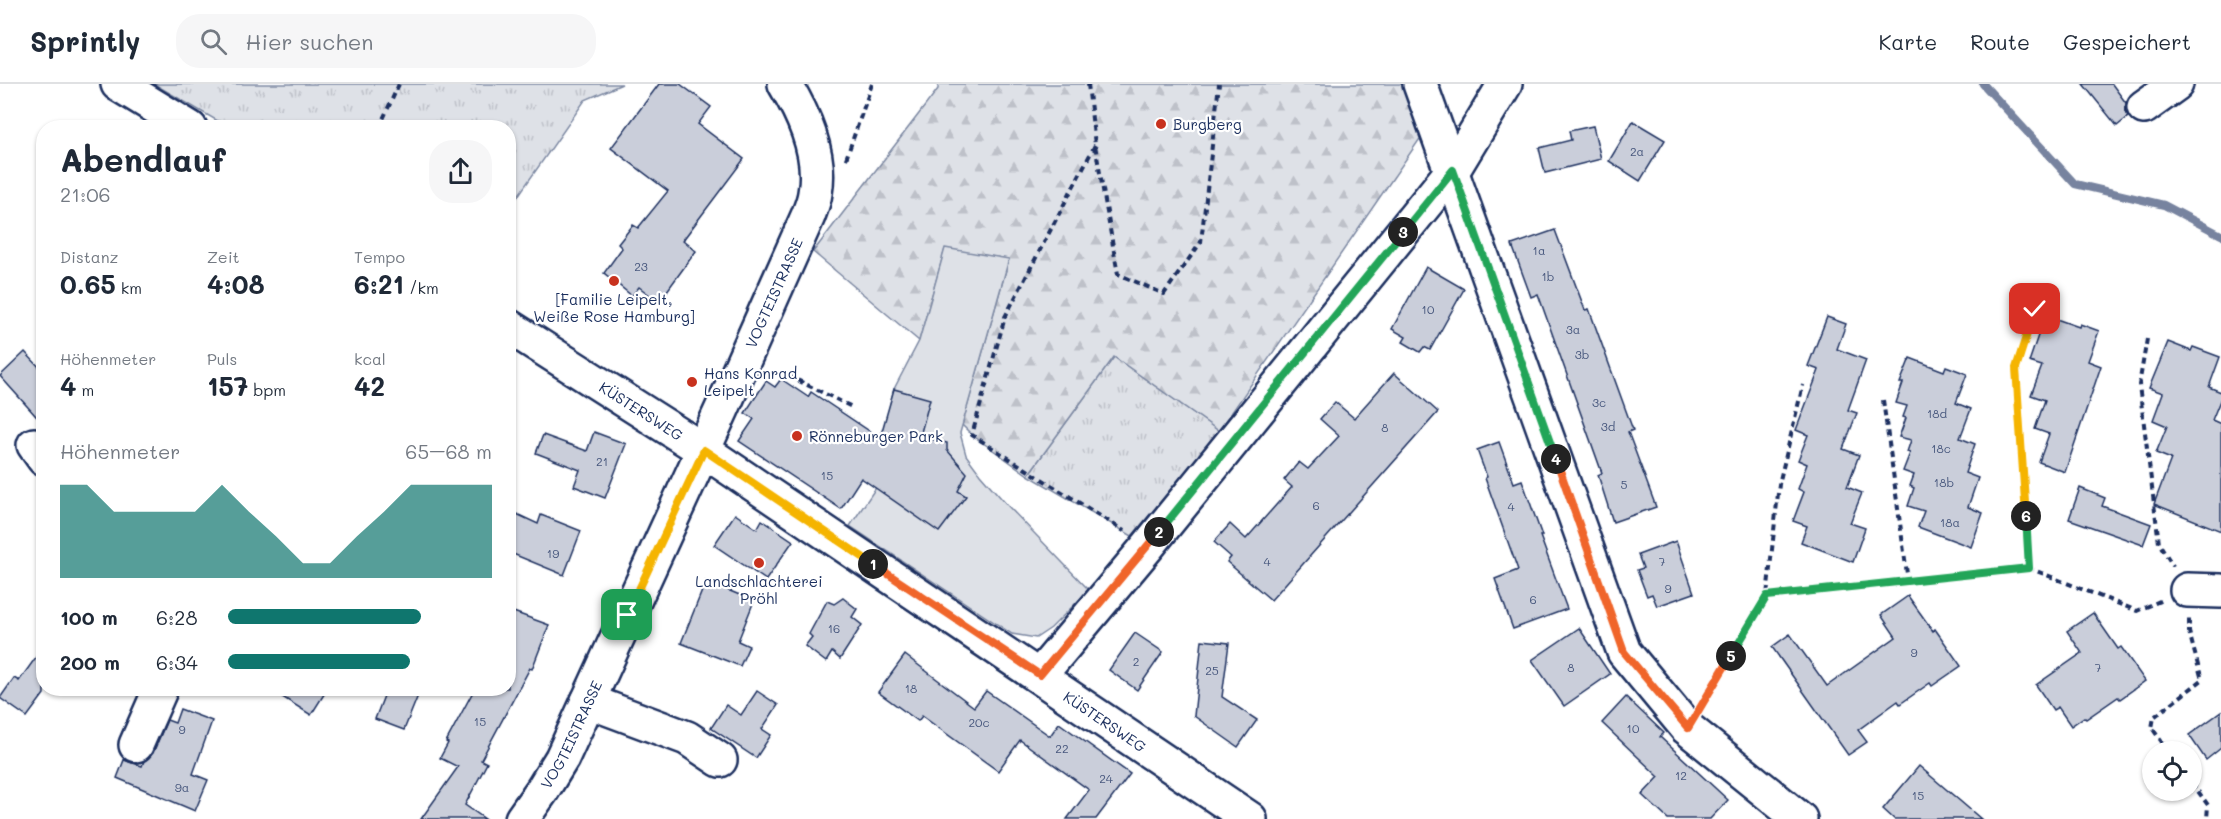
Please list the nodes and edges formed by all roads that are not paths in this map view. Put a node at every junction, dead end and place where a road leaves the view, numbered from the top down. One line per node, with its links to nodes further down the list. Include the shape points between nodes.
1 (118, 84): 7 (street)
2 (785, 84): 10 (street, VOGTEISTRASSE, via 808,130 816,170 815,193)
3 (1420, 84): 8 (street)
4 (1505, 84): 8 (street)
5 (2176, 84): 6 (street)
6 (2144, 107)
7 (177, 120)
8 (1453, 170): 13 (street); 21 (street, via 1624,652 1688,728)
9 (516, 331): 10 (street, KÜSTERSWEG)
10 (704, 450): 13 (street, KÜSTERSWEG); 15 (street, VOGTEISTRASSE)
11 (2187, 590): 12 (street)
12 (2221, 591)
13 (1040, 675): 18 (street, KÜSTERSWEG)
14 (157, 696): 16 (street)
15 (588, 701): 17 (street, via 687,738); 19 (street, VOGTEISTRASSE, via 562,758)
16 (136, 745)
17 (720, 760)
18 (1209, 808): 20 (street, KÜSTERSWEG)
19 (522, 819)
20 (1250, 819)
21 (1800, 819)

